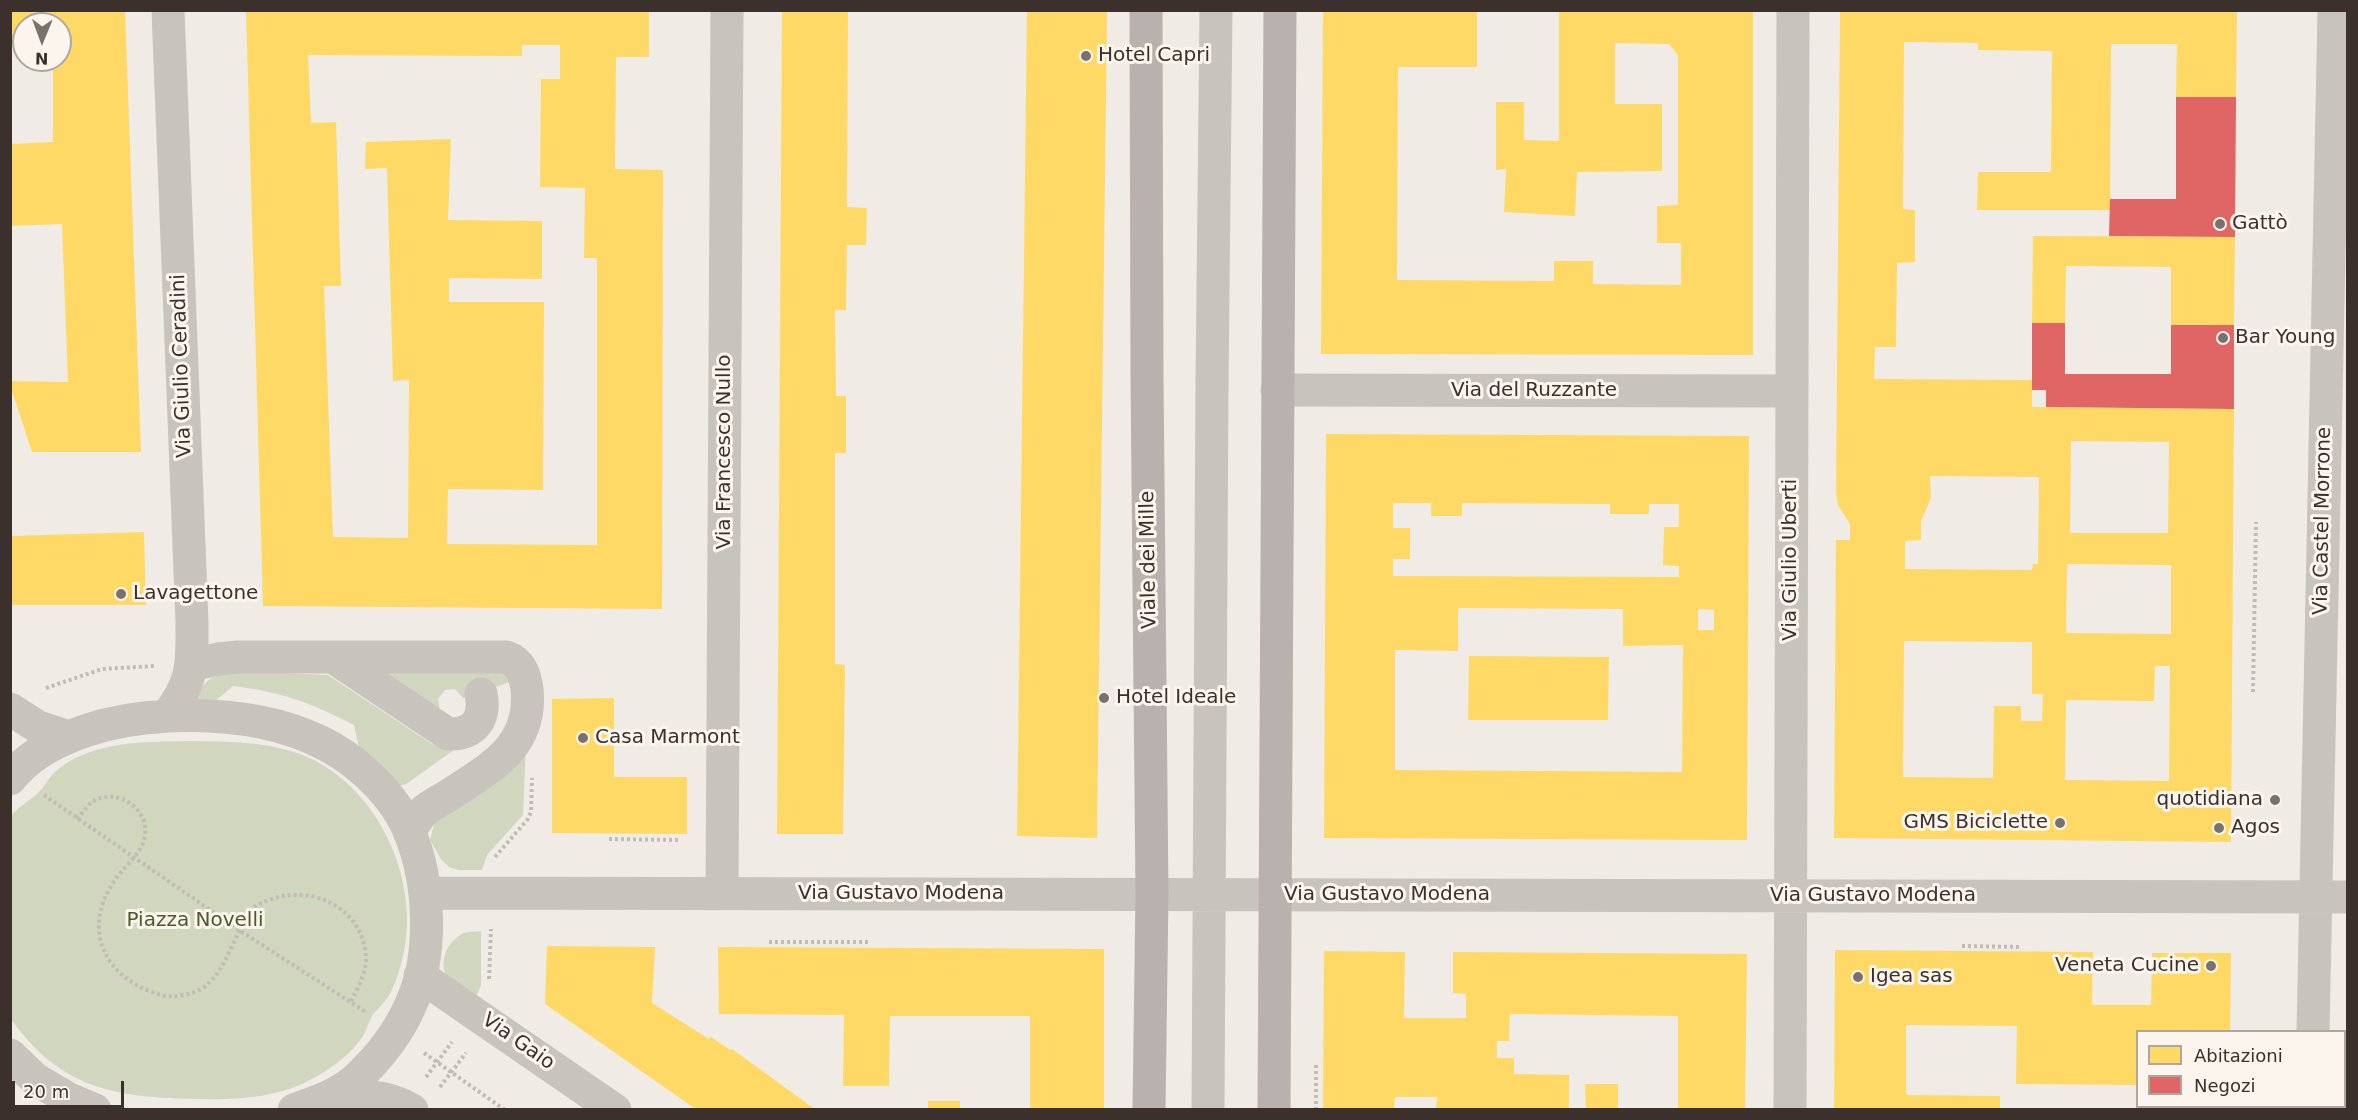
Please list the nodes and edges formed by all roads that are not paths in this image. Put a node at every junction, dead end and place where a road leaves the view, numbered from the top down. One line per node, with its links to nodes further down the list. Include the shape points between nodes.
1 (168, 10): 11 (street, Via Giulio Ceradini)
2 (728, 10): 18 (street, Via Francesco Nullo)
3 (1146, 10): 19 (main road, Viale dei Mille)
4 (1216, 10): 20 (street)
5 (1280, 10): 8 (main road)
6 (1793, 10): 9 (street, Via Giulio Uberti)
7 (2334, 10): 23 (street, Via Castel Morrone)
8 (1277, 390): 9 (street, Via del Ruzzante); 21 (main road)
9 (1791, 391): 22 (street, Via Giulio Uberti)
10 (333, 657): 11 (street, via 238,657); 16 (street, via 448,734 471,730 483,713 490,691 502,716 491,739); 16 (street, via 506,657 521,668 526,681 527,708 513,747 501,760 424,811)
11 (192, 665): 13 (street, Via Giulio Ceradini, via 187,686)
12 (23, 701): 14 (street, via 38,727)
13 (167, 716): 14 (street, via 119,722); 16 (street, via 253,720 294,730 336,750 359,767)
14 (69, 737): 15 (street, via 40,753)
15 (25, 785)
16 (401, 818): 17 (street)
17 (427, 893): 18 (street, Via Gustavo Modena); 25 (street)
18 (722, 893): 19 (street, Via Gustavo Modena)
19 (1152, 894): 20 (street, Via Gustavo Modena); 32 (main road, Viale dei Mille)
20 (1208, 895): 21 (street, Via Gustavo Modena); 33 (street)
21 (1275, 895): 22 (street, Via Gustavo Modena); 34 (main road)
22 (1791, 896): 23 (street, Via Gustavo Modena); 35 (street, Via Giulio Uberti)
23 (2316, 897): 24 (street, Via Gustavo Modena); 26 (street, Via Castel Morrone)
24 (2348, 897)
25 (420, 976): 29 (street, via 412,1003 382,1051 354,1081); 31 (street, Via Gaio)
26 (2313, 1030)
27 (10, 1055): 30 (street, via 35,1078)
28 (422, 1096): 29 (street, via 403,1104 376,1096 353,1095)
29 (309, 1104)
30 (96, 1110)
31 (615, 1110)
32 (1149, 1110)
33 (1208, 1110)
34 (1274, 1110)
35 (1790, 1110)

